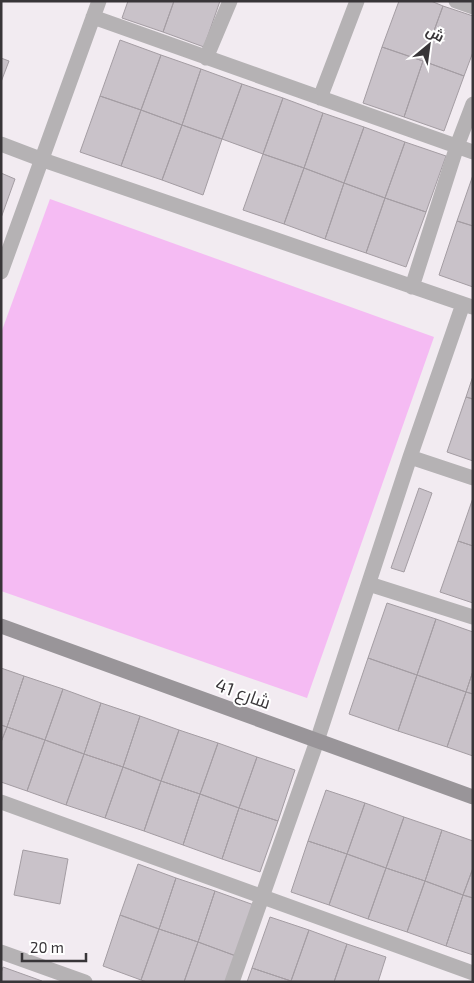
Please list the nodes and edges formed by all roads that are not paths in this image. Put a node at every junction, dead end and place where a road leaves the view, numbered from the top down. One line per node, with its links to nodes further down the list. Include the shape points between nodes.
1 (99, 1): 6 (street)
2 (230, 1): 7 (street)
3 (357, 1): 8 (street)
4 (456, 1): 5 (street)
5 (473, 7)
6 (93, 17): 7 (street); 13 (street)
7 (206, 58): 8 (street)
8 (320, 98): 11 (street)
9 (473, 104): 11 (street)
10 (1, 144): 13 (street)
11 (457, 146): 12 (street); 15 (street)
12 (473, 152)
13 (42, 160): 14 (street); 15 (street)
14 (1, 272)
15 (412, 287): 16 (street)
16 (468, 306): 17 (street)
17 (410, 457): 18 (street); 19 (street)
18 (473, 478)
19 (369, 584): 20 (street); 22 (street)
20 (473, 617)
21 (1, 626): 22 (main road, شارع 41)
22 (317, 741): 23 (main road, شارع 41); 25 (street)
23 (473, 797)
24 (1, 802): 25 (street)
25 (262, 897): 27 (street); 29 (street)
26 (1, 952): 28 (street)
27 (473, 973)
28 (85, 982)
29 (232, 982)

